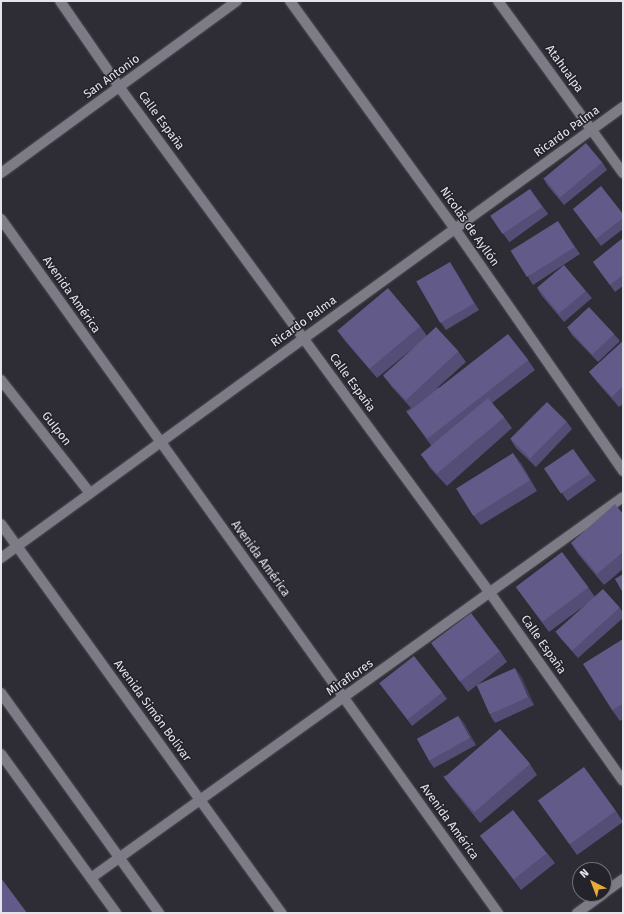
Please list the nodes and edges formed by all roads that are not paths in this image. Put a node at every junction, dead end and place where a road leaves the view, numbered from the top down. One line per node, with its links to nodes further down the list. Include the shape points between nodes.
1 (60, 1): 5 (street, Calle España)
2 (237, 1): 5 (street, San Antonio)
3 (290, 1): 11 (street, Nicolás de Ayllón)
4 (498, 1): 7 (street, Atahualpa)
5 (120, 88): 8 (street, San Antonio); 12 (street, Calle España)
6 (623, 107): 7 (street, Ricardo Palma)
7 (592, 129): 9 (street, Atahualpa); 11 (street, Ricardo Palma)
8 (1, 172)
9 (623, 173)
10 (1, 219): 14 (street, Avenida América)
11 (455, 229): 12 (street, Ricardo Palma); 15 (street, Nicolás de Ayllón)
12 (304, 338): 14 (street, Ricardo Palma); 21 (street, Calle España)
13 (1, 380): 16 (street, Gulpon)
14 (160, 442): 16 (street, Ricardo Palma); 23 (street, Avenida América)
15 (623, 471)
16 (90, 493): 19 (street, Ricardo Palma)
17 (623, 497): 21 (street, Miraflores)
18 (1, 524): 19 (street, Avenida Simón Bolívar)
19 (18, 546): 20 (street, Ricardo Palma); 26 (street, Avenida Simón Bolívar)
20 (1, 558)
21 (490, 593): 23 (street, Miraflores); 25 (street, Calle España)
22 (1, 693): 27 (street)
23 (343, 699): 26 (street, Miraflores); 35 (street, Avenida América)
24 (1, 754): 28 (street)
25 (623, 781)
26 (200, 801): 27 (street, Miraflores); 34 (street, Avenida Simón Bolívar)
27 (121, 858): 28 (street, Miraflores); 33 (street)
28 (91, 878): 32 (street)
29 (623, 880): 30 (street)
30 (612, 888)
31 (593, 902): 36 (street)
32 (116, 913)
33 (159, 913)
34 (282, 913)
35 (498, 913)
36 (577, 913)

